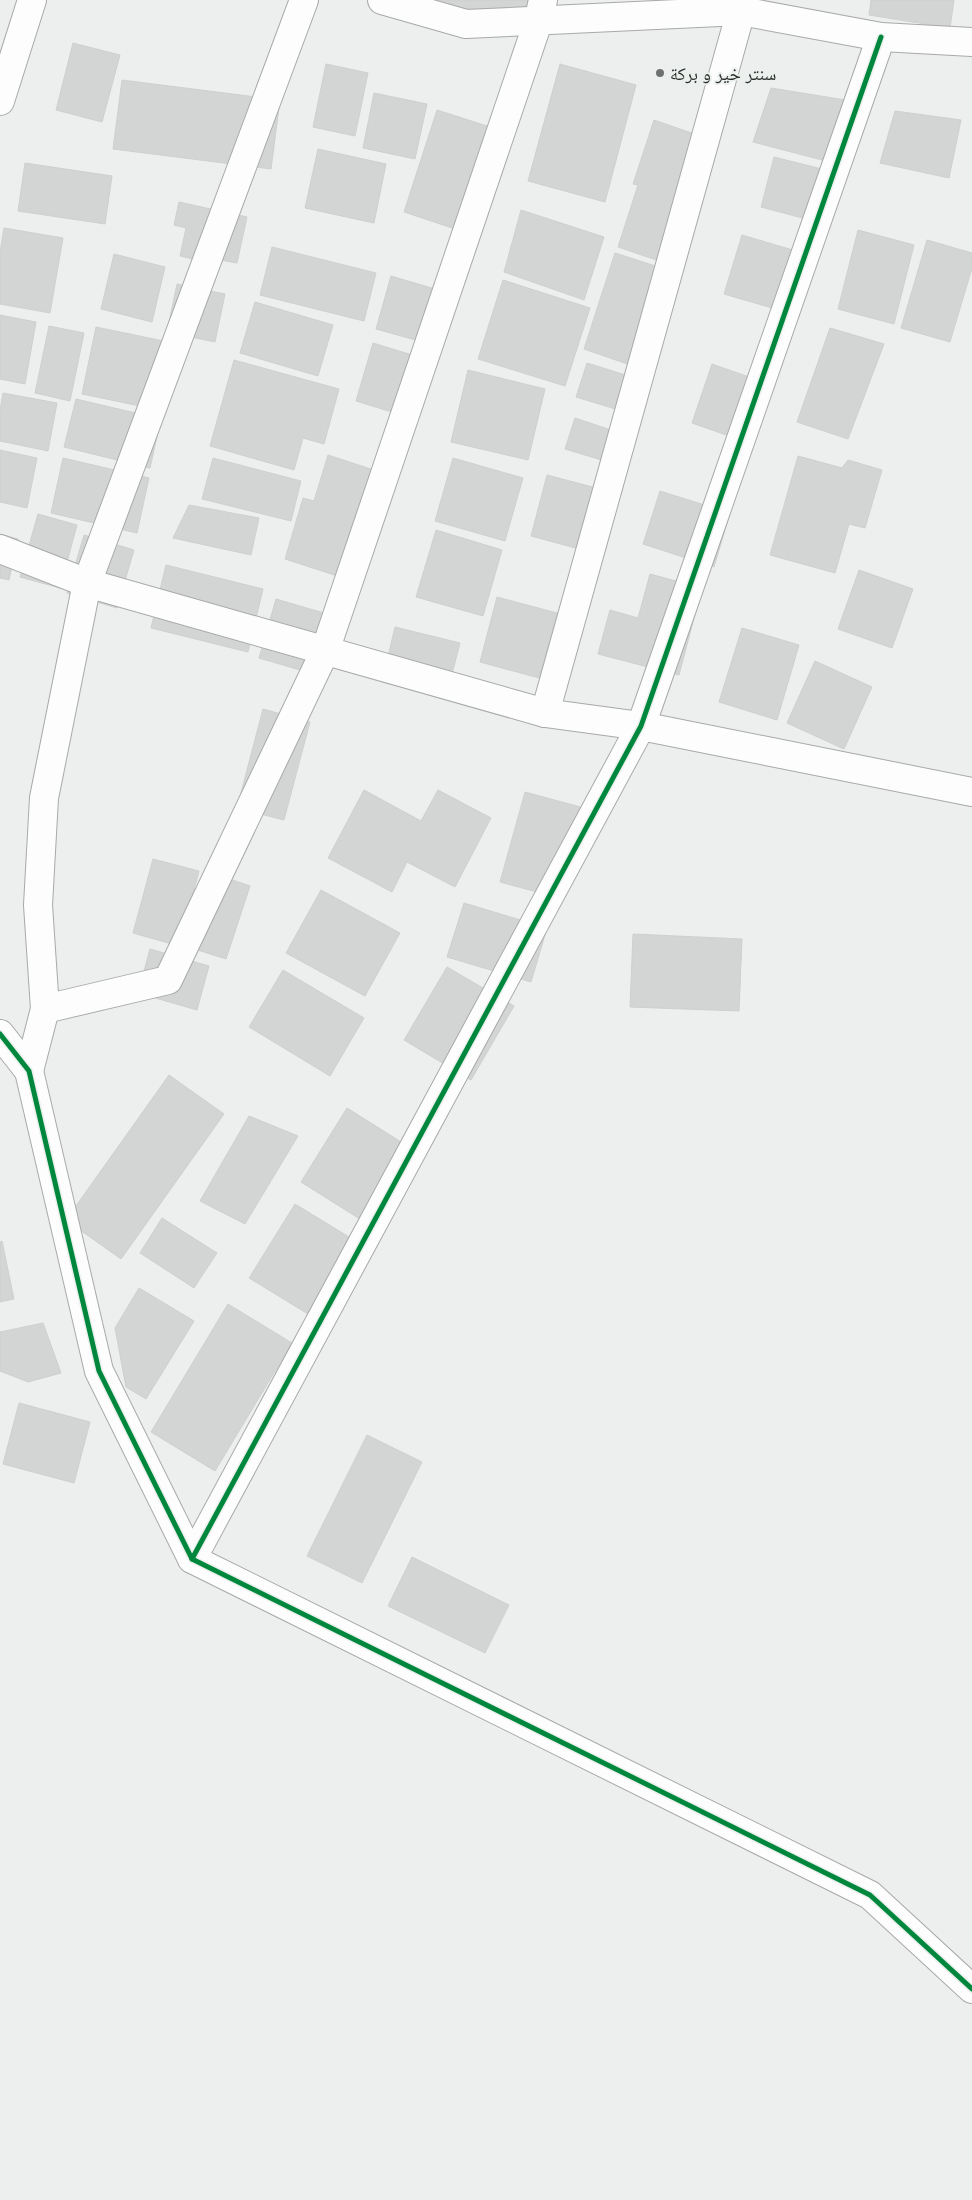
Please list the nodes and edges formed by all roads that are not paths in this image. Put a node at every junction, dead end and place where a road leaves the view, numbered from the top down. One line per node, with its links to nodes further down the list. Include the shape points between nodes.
1 (32, 0): 8 (street)
2 (304, 0): 10 (street)
3 (382, 0): 4 (street, via 466,24)
4 (540, 11): 5 (street); 11 (street)
5 (741, 11): 6 (street); 12 (street)
6 (881, 37): 7 (street); 13 (street)
7 (972, 42)
8 (0, 101)
9 (0, 549): 10 (street)
10 (87, 583): 11 (street); 15 (street, via 44,798 38,905)
11 (325, 652): 12 (street); 15 (street, via 168,980)
12 (545, 713): 13 (street)
13 (641, 726): 14 (street); 18 (street)
14 (972, 792)
15 (45, 1009): 17 (street)
16 (0, 1034): 17 (street)
17 (29, 1071): 18 (street, via 99,1371)
18 (192, 1559): 19 (street, via 870,1895)
19 (972, 1989)

